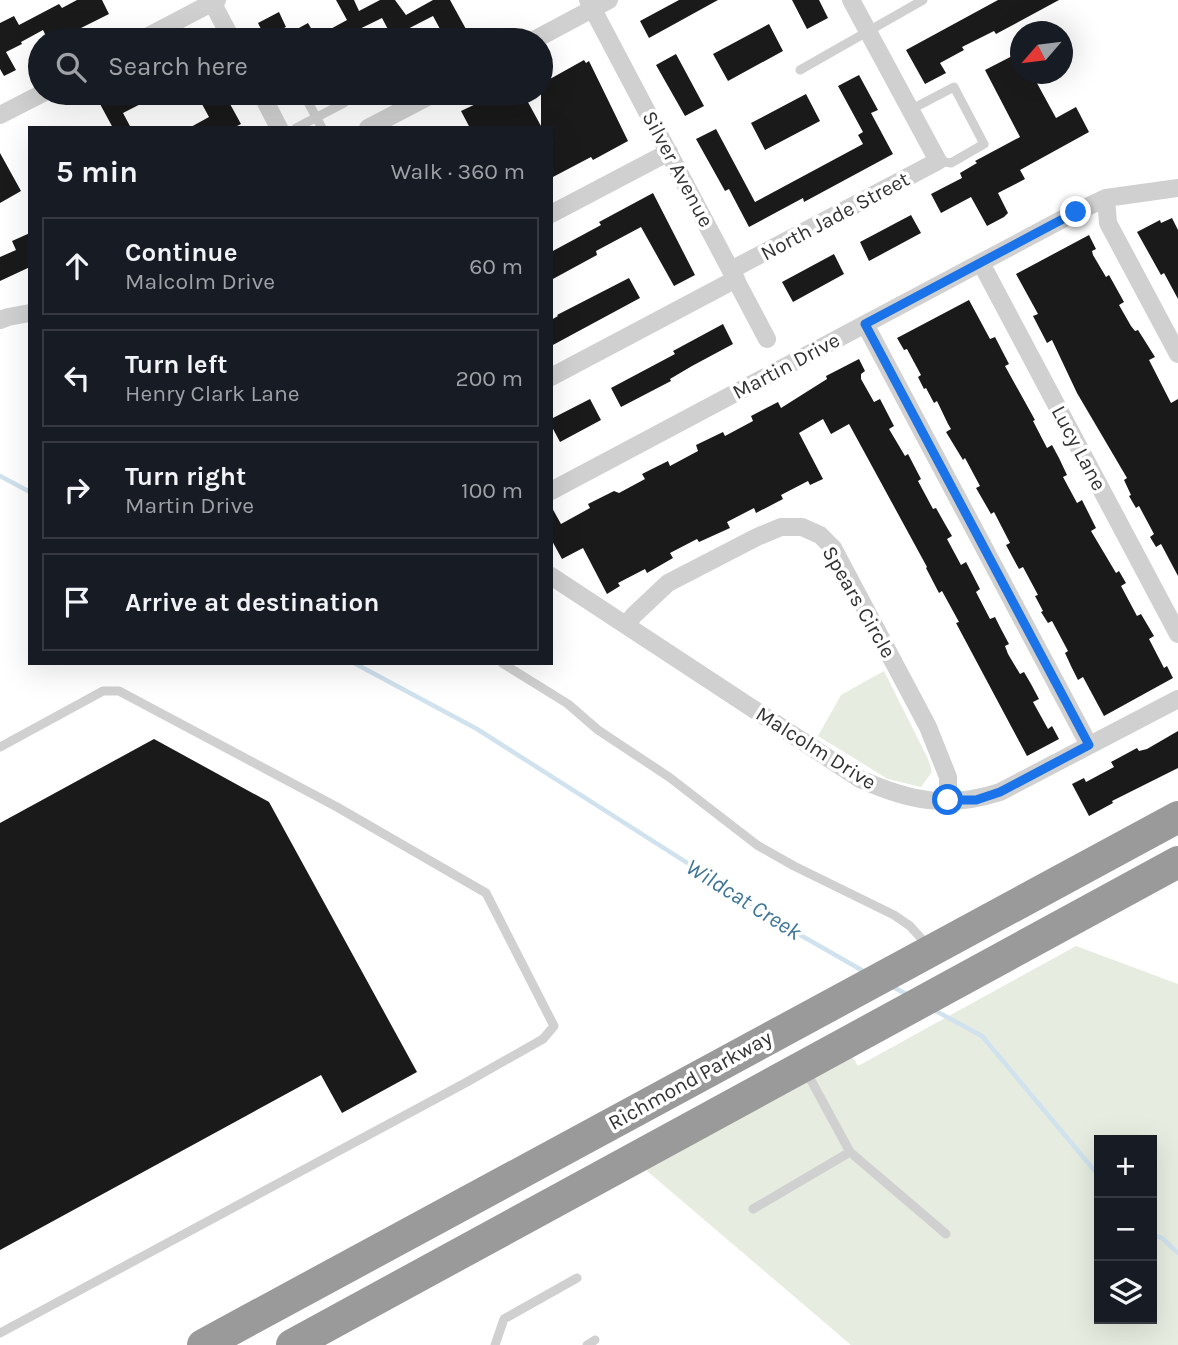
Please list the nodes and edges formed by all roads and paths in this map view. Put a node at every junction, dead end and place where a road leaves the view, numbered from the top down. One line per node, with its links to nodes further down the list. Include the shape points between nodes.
1 (610, 0): 5 (street)
2 (851, 0): 9 (street)
3 (923, 0): 9 (lane)
4 (213, 1): 6 (street); 7 (street)
5 (591, 4): 8 (street); 23 (street, Silver Avenue)
6 (163, 28)
7 (226, 28)
8 (553, 28)
9 (868, 32): 10 (lane); 16 (street)
10 (800, 70)
11 (28, 101): 17 (street)
12 (267, 105): 19 (street)
13 (310, 105): 18 (lane)
14 (340, 105): 18 (lane)
15 (412, 105): 22 (street)
16 (911, 110): 24 (street); 24 (lane, via 954,87 984,144 951,163)
17 (0, 115)
18 (316, 117): 20 (lane); 21 (lane)
19 (278, 126)
20 (300, 126)
21 (321, 126)
22 (372, 126)
23 (669, 152): 27 (street); 29 (street, Silver Avenue)
24 (938, 161): 29 (street, North Jade Street)
25 (1178, 188): 26 (street, Martin Drive)
26 (1105, 198): 28 (street, Martin Drive); 34 (street, via 1108,223)
27 (553, 213)
28 (981, 263): 32 (street, Martin Drive); 39 (street, Lucy Lane)
29 (734, 275): 33 (street, Silver Avenue); 35 (street, North Jade Street)
30 (28, 313): 31 (street)
31 (0, 320)
32 (865, 324): 36 (street, Martin Drive); 42 (street)
33 (767, 339)
34 (1178, 354)
35 (553, 376)
36 (553, 490)
37 (553, 577): 38 (street, Malcolm Drive)
38 (626, 625): 44 (street, Malcolm Drive, via 860,779 895,794); 44 (street, Spears Circle, via 668,583 757,537 781,527 802,527 820,535 833,548 928,727 948,777)
39 (1178, 634)
40 (505, 665): 47 (lane, via 568,704 757,845 894,915 910,926)
41 (1178, 699): 42 (street, Malcolm Drive)
42 (1089, 745): 44 (street, Malcolm Drive, via 1000,792 976,800)
43 (0, 747): 53 (lane, via 103,691 119,691 486,893 554,1026 543,1039 467,1082)
44 (948, 800)
45 (1178, 817): 47 (highway, Richmond Parkway)
46 (1178, 862): 48 (highway, Richmond Parkway)
47 (928, 952): 54 (highway, Richmond Parkway)
48 (804, 1067): 49 (lane); 55 (highway, Richmond Parkway)
49 (850, 1152): 50 (lane); 51 (lane)
50 (753, 1209)
51 (946, 1234)
52 (577, 1279): 56 (lane, via 504,1319)
53 (0, 1333)
54 (203, 1345)
55 (292, 1345)
56 (495, 1345)

